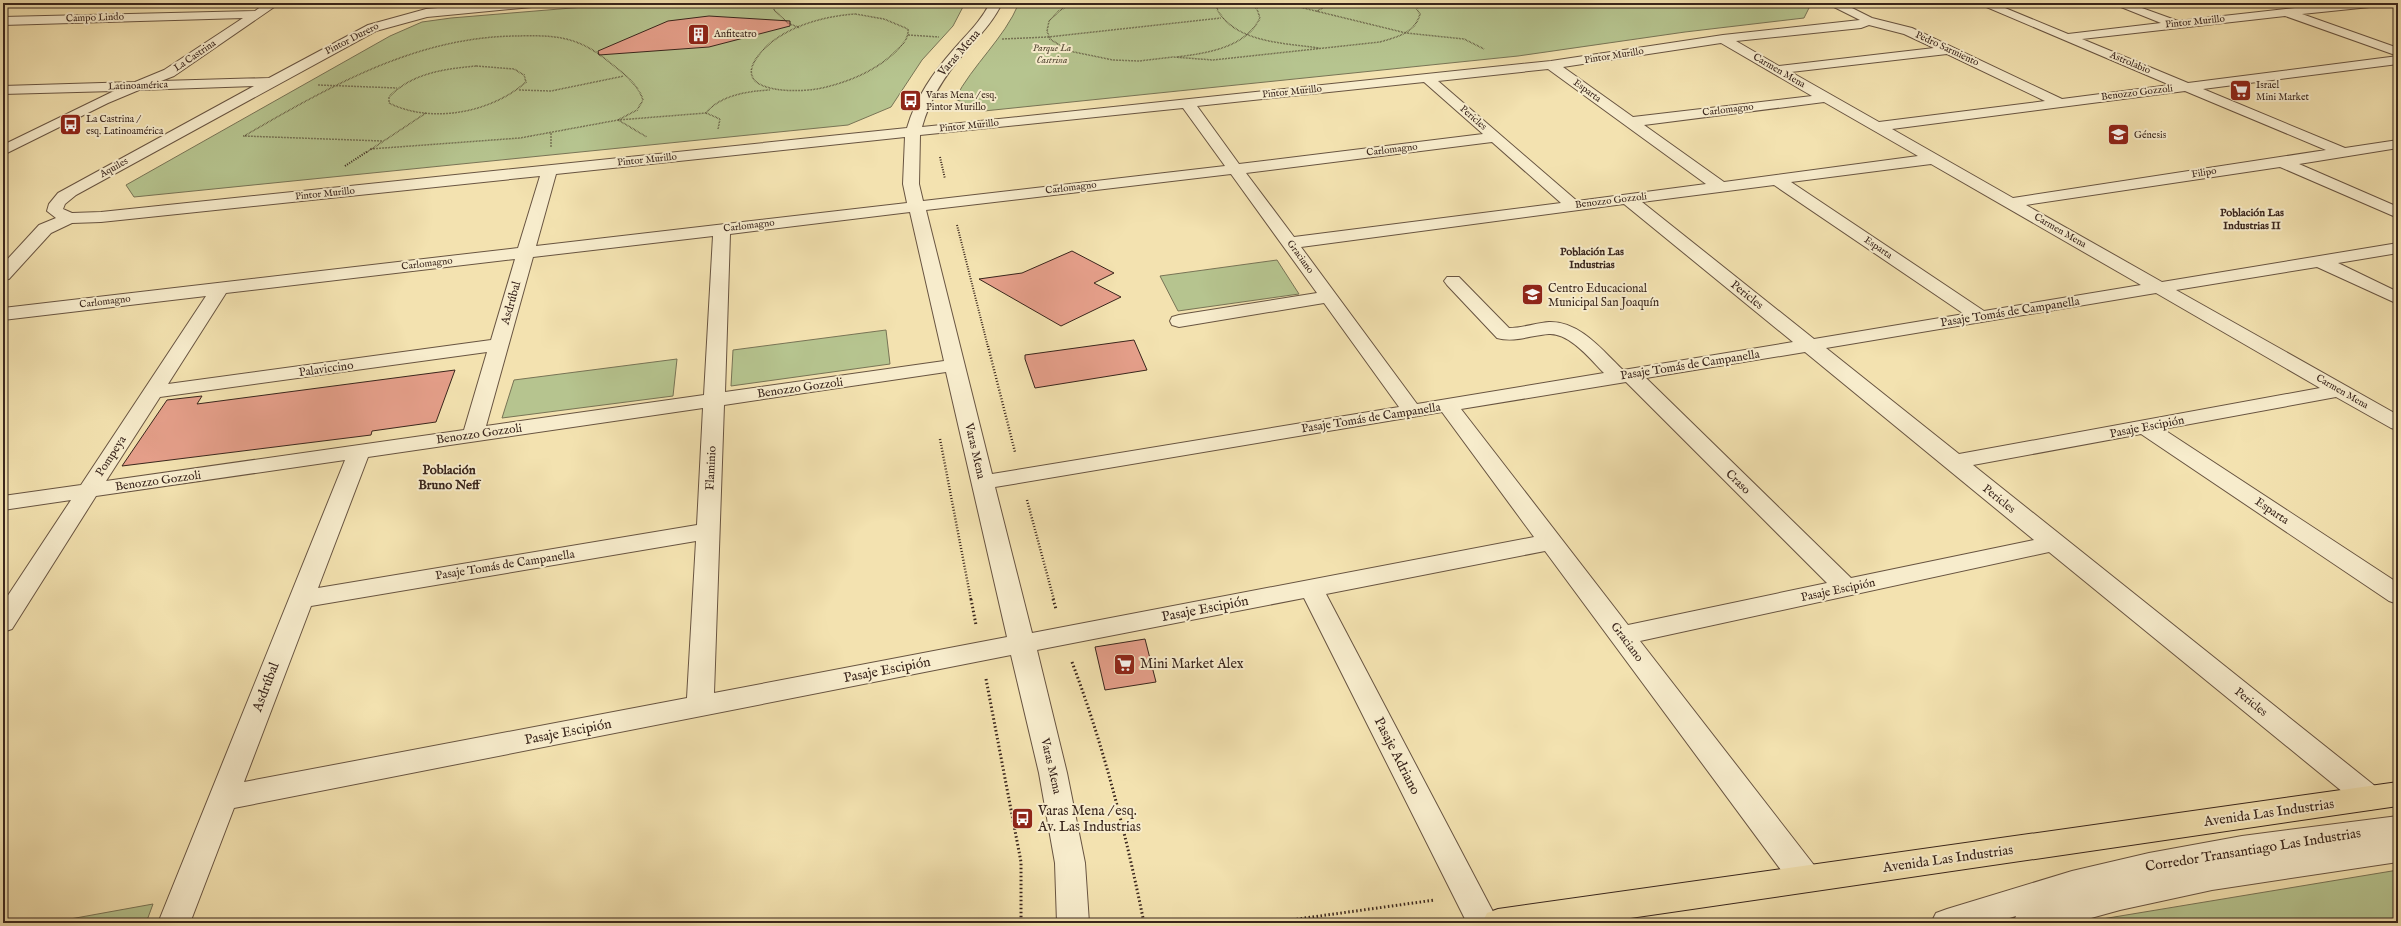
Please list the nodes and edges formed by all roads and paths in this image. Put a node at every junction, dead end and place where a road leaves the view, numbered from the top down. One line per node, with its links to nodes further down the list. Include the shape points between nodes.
1 (274, 3): 21 (street, La Castrina)
2 (532, 3): 17 (street, Pintor Durero)
3 (774, 3): 26 (path, via 774,10 788,22)
4 (996, 3): 66 (street, Varas Mena, via 982,26 936,78 916,116)
5 (1072, 3): 31 (path, via 1054,14 1047,27)
6 (1220, 3): 22 (path, via 1217,6)
7 (1248, 3): 18 (path)
8 (1263, 3): 18 (path)
9 (1283, 3): 19 (path)
10 (1332, 3): 19 (path)
11 (1413, 3): 27 (path, via 1420,14 1419,20 1417,25)
12 (1832, 3): 24 (street, Pedro Sarmiento)
13 (1983, 3): 32 (street, Astrolabio)
14 (2118, 3): 25 (street)
15 (2256, 3): 20 (street)
16 (2370, 3): 20 (street, Pintor Murillo)
17 (482, 5): 47 (street, Pintor Durero, via 426,13 381,24)
18 (1252, 5): 29 (path, via 1257,9 1260,18 1256,28)
19 (1316, 11): 27 (path)
20 (2285, 12): 25 (street, Pintor Murillo); 38 (street)
21 (258, 14): 23 (street, Campo Lindo); 49 (street, La Castrina, via 169,73)
22 (1221, 18): 29 (path, via 1236,30); 31 (path)
23 (3, 21)
24 (1868, 21): 34 (street, Pintor Murillo, via 1861,24); 37 (street, Pedro Sarmiento, via 1901,28)
25 (2176, 25): 32 (street, Pintor Murillo)
26 (801, 28): 28 (path, via 829,18 855,14 896,22 908,29); 53 (path, via 772,42 760,52 754,63 752,71 755,80 761,85)
27 (1406, 33): 35 (path, via 1380,42); 36 (path, via 1464,39)
28 (908, 35): 30 (path); 53 (path, via 891,56 862,74 814,89)
29 (1249, 35): 35 (path); 39 (path, via 1227,45)
30 (943, 37)
31 (1048, 37): 33 (path); 39 (path, via 1065,49 1106,60 1134,61)
32 (2068, 37): 51 (street, Astrolabio)
33 (998, 39)
34 (1723, 39): 42 (street, Pintor Murillo); 43 (street, Carmen Mena)
35 (1323, 49): 39 (path, via 1199,61)
36 (1486, 50)
37 (1949, 50): 43 (street); 58 (street, Pedro Sarmiento)
38 (2398, 52)
39 (1176, 57)
40 (2398, 60): 41 (street, Benozzo Gozzoli)
41 (2376, 63): 44 (street); 51 (street, Benozzo Gozzoli)
42 (1551, 65): 46 (street, Pintor Murillo); 62 (street, Esparta)
43 (1776, 70): 56 (street, Carmen Mena)
44 (2398, 71)
45 (624, 76): 50 (path, via 595,50 580,42 549,37 514,36 472,39 416,50 380,63); 55 (path, via 551,91); 61 (path, via 640,89 644,99 634,112)
46 (1427, 78): 57 (street, Pintor Murillo); 68 (street, Pericles)
47 (273, 82): 49 (street, Latinoamérica); 89 (street, Aquiles, via 66,195 55,206 56,211)
48 (311, 84): 50 (path)
49 (139, 86): 54 (street, Latinoamérica); 74 (street, La Castrina, via 103,100)
50 (331, 86): 52 (path); 70 (path, via 244,136)
51 (2185, 87): 58 (street, Benozzo Gozzoli); 75 (street, Astrolabio)
52 (397, 88): 55 (path, via 433,73 484,66 514,69 524,75 526,82); 59 (path, via 389,97 389,103 397,108)
53 (775, 89): 60 (path, via 730,98 711,107)
54 (3, 90)
55 (519, 90): 59 (path, via 479,106 457,111)
56 (1826, 98): 62 (street, Carlomagno); 63 (street, Carmen Mena)
57 (1187, 103): 64 (street, Pintor Murillo); 80 (street, Graciano)
58 (2060, 103): 63 (street, Benozzo Gozzoli)
59 (426, 112): 70 (path)
60 (706, 113): 61 (path); 65 (path, via 720,120)
61 (618, 120): 67 (path); 69 (path, via 646,134)
62 (1630, 122): 82 (street, Esparta)
63 (1876, 126): 76 (street, Carmen Mena)
64 (933, 130): 66 (street, Pintor Murillo); 84 (path)
65 (716, 131)
66 (912, 132): 79 (street, Pintor Murillo); 86 (street, Varas Mena, via 911,177)
67 (551, 133): 72 (path, via 508,140); 73 (path)
68 (1495, 137): 80 (street, Carlomagno); 87 (street, Pericles)
69 (648, 138)
70 (382, 141): 72 (path)
71 (2398, 144): 75 (street, Filipo)
72 (370, 149): 78 (path)
73 (552, 150)
74 (3, 151)
75 (2343, 152): 77 (street, Filipo)
76 (1933, 159): 81 (street, Benozzo Gozzoli); 85 (street, Carmen Mena)
77 (2282, 162): 85 (street, Filipo); 88 (street)
78 (345, 167)
79 (549, 170): 89 (street, Pintor Murillo, via 101,217); 93 (street, Asdrúbal)
80 (1237, 170): 84 (street, Carlomagno); 91 (street, Graciano)
81 (1776, 179): 82 (street, Benozzo Gozzoli); 102 (street, Esparta)
82 (1721, 186): 83 (street, Benozzo Gozzoli)
83 (1628, 199): 87 (street, Benozzo Gozzoli); 105 (street, Pericles)
84 (952, 202): 86 (street, Carlomagno); 119 (path)
85 (2010, 203): 98 (street, Carmen Mena)
86 (918, 206): 90 (street, Carlomagno); 106 (street, Varas Mena)
87 (1574, 206): 91 (street, Benozzo Gozzoli)
88 (2398, 212)
89 (69, 218): 95 (street, via 45,229)
90 (722, 229): 93 (street, Carlomagno); 110 (street, Flaminio)
91 (1290, 243): 99 (street, Graciano)
92 (2398, 248): 94 (street, Pasaje Tomás de Campanella)
93 (525, 252): 97 (street, Carlomagno); 104 (street, Asdrúbal)
94 (2319, 261): 98 (street, Pasaje Tomás de Campanella); 100 (street)
95 (3, 275)
96 (1453, 281): 107 (street, Craso, via 1504,334 1515,335 1562,328 1572,333)
97 (220, 288): 101 (street, Carlomagno); 109 (street, Pompeya)
98 (2159, 288): 102 (street, Pasaje Tomás de Campanella); 108 (street, Carmen Mena)
99 (1329, 298): 103 (street); 112 (street, Graciano)
100 (2398, 299)
101 (3, 314)
102 (1981, 317): 105 (street, Pasaje Tomás de Campanella)
103 (1179, 321)
104 (499, 345): 109 (street, Palaviccino); 116 (street, Asdrúbal)
105 (1810, 345): 107 (street, Pasaje Tomás de Campanella); 118 (street, Pericles)
106 (955, 365): 110 (street, Benozzo Gozzoli); 120 (street, Varas Mena)
107 (1625, 376): 111 (street, Pasaje Tomás de Campanella); 127 (street, Craso)
108 (2340, 390): 113 (street, Carmen Mena); 114 (street, Pasaje Escipión)
109 (152, 392): 121 (street, Pompeya)
110 (714, 400): 116 (street, Benozzo Gozzoli); 123 (street, Flaminio)
111 (1447, 406): 112 (street, Pasaje Tomás de Campanella); 124 (street, Graciano)
112 (1412, 411): 119 (street, Pasaje Tomás de Campanella)
113 (2398, 424)
114 (2145, 427): 118 (street, Pasaje Escipión); 128 (street, Esparta)
115 (939, 432): 134 (path)
116 (473, 435): 117 (street, Benozzo Gozzoli)
117 (359, 452): 121 (street, Benozzo Gozzoli); 129 (street, Asdrúbal)
118 (1954, 462): 125 (street, Pericles)
119 (1021, 476): 120 (street, Pasaje Tomás de Campanella); 131 (path)
120 (982, 482): 133 (street, Varas Mena)
121 (88, 491): 122 (street, Benozzo Gozzoli); 130 (street, Pompeya)
122 (3, 503)
123 (708, 531): 129 (street, Pasaje Tomás de Campanella); 135 (street, Flaminio)
124 (1550, 542): 126 (street, Pasaje Escipión); 132 (street, Graciano)
125 (2054, 543): 127 (street, Pasaje Escipión); 136 (street, Pericles)
126 (1311, 588): 131 (street, Pasaje Escipión); 145 (street, Pasaje Adriano)
127 (1846, 588): 132 (street, Pasaje Escipión)
128 (2398, 596)
129 (301, 599): 137 (street, Asdrúbal)
130 (3, 623)
131 (1063, 636): 133 (street, Pasaje Escipión); 144 (path, via 1106,760 1132,858)
132 (1622, 636): 140 (street, Graciano)
133 (1022, 644): 134 (street, Pasaje Escipión); 143 (street, Varas Mena, via 1062,813 1070,863)
134 (981, 652): 135 (street, Pasaje Escipión); 142 (path, via 1021,862)
135 (700, 706): 137 (street, Pasaje Escipión)
136 (2384, 796): 140 (main road, Avenida Las Industrias)
137 (223, 798): 141 (street, Asdrúbal)
138 (2398, 828): 147 (street, Corredor Transantiago Las Industrias, via 2227,851 2149,866 2076,883)
139 (2398, 849): 148 (street, Corredor Transantiago Las Industrias, via 2229,872 2164,885 2098,901)
140 (1806, 879): 146 (main road, Avenida Las Industrias)
141 (174, 923)
142 (1021, 923)
143 (1073, 923)
144 (1144, 923)
145 (1482, 923)
146 (1498, 923)
147 (1947, 923)
148 (2029, 923)

